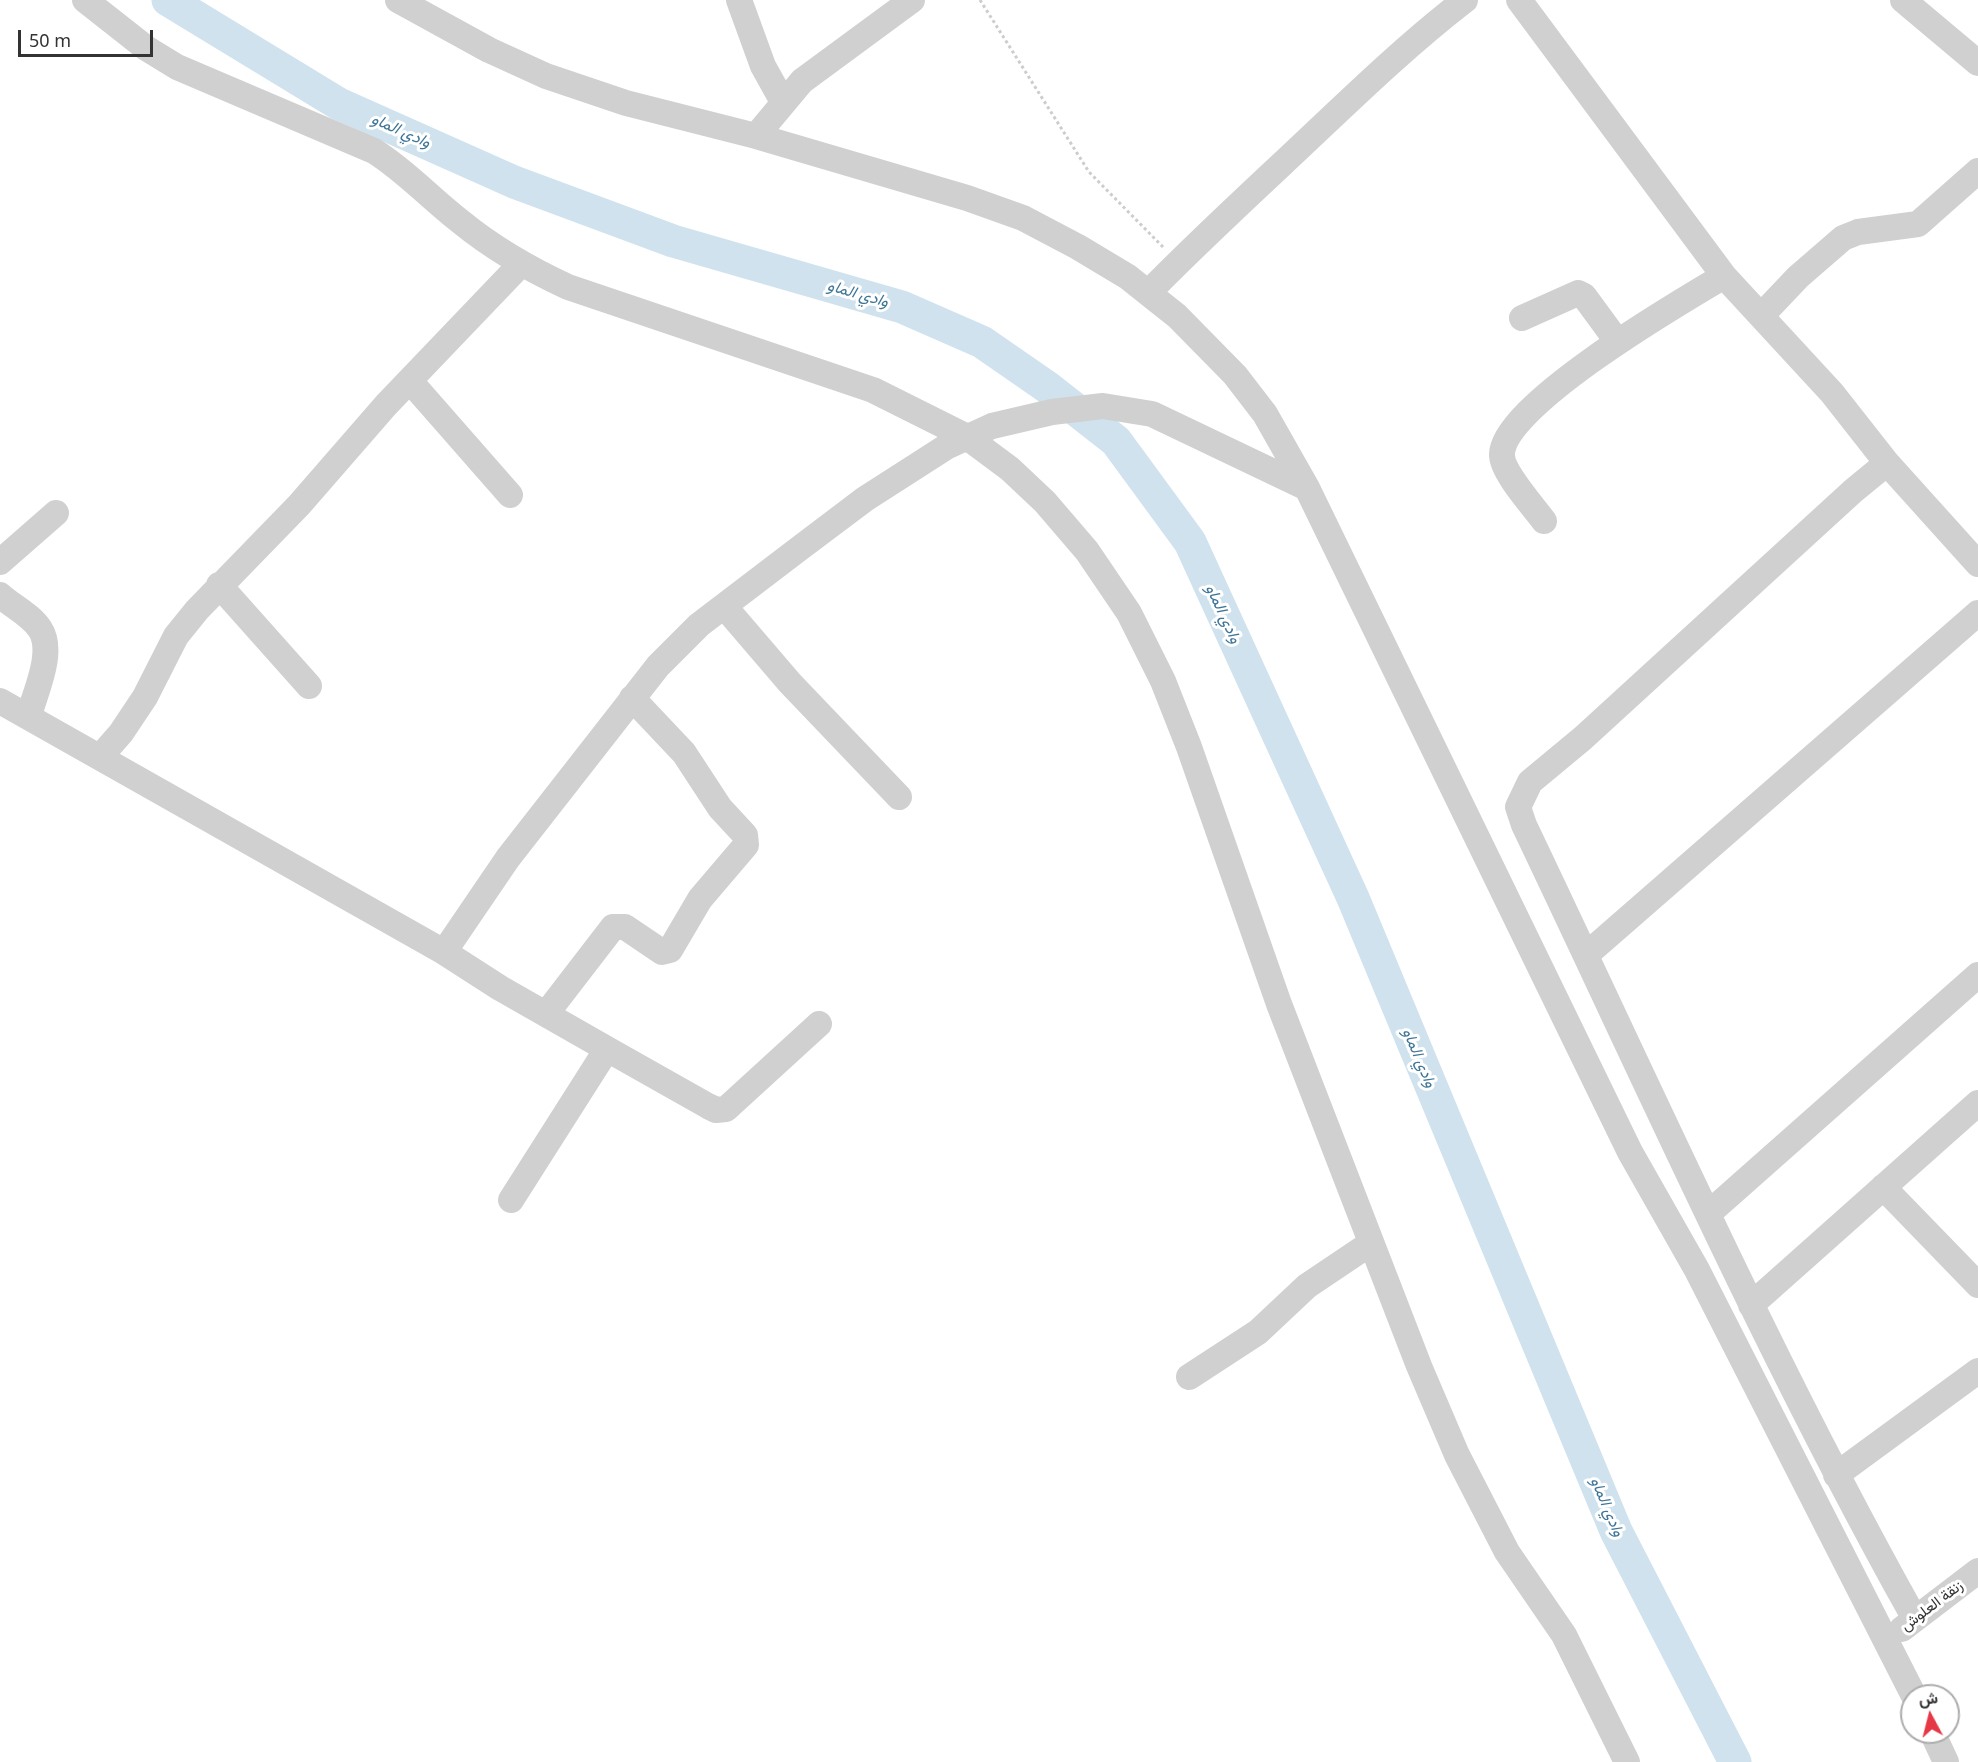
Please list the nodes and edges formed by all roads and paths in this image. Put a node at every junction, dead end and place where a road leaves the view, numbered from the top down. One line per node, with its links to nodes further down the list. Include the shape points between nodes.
1 (85, 0): 14 (street, via 177,67 374,151 398,166 461,223)
2 (398, 0): 11 (street, via 546,76 626,103)
3 (739, 0): 10 (street, via 764,66)
4 (912, 0): 10 (street, via 827,61)
5 (980, 0): 13 (path, via 1089,172)
6 (1465, 0): 13 (street, via 1374,77)
7 (1519, 0): 15 (street)
8 (1903, 0): 9 (street)
9 (1978, 63)
10 (783, 102): 11 (street)
11 (756, 136): 16 (street, via 1023,218 1105,262)
12 (1978, 171): 17 (street, via 1918,224 1858,232 1843,238)
13 (1178, 262): 16 (street)
14 (520, 265): 20 (street); 21 (street, via 568,287 873,390)
15 (1724, 276): 17 (street); 19 (street)
16 (1148, 292): 23 (street, via 1235,375 1265,414)
17 (1761, 316): 22 (street, via 1832,393)
18 (1522, 318): 19 (street, via 1578,293)
19 (1617, 341): 26 (street, via 1555,389 1505,441 1502,456 1507,470)
20 (411, 381): 24 (street); 29 (street)
21 (967, 437): 23 (street, via 992,426 1052,412 1103,406 1152,414); 31 (street, via 865,499); 49 (street, via 1045,502 1087,551 1129,613 1190,747 1279,1004)
22 (1887, 463): 28 (street); 40 (street, via 1530,782 1523,793 1518,807 1524,825)
23 (1307, 488): 57 (street, via 1630,1152 1697,1270)
24 (510, 495)
25 (56, 513): 27 (street)
26 (1544, 521)
27 (0, 562)
28 (1978, 564)
29 (219, 585): 33 (street); 37 (street, via 176,636 145,697)
30 (0, 595): 36 (street, via 41,630 44,663)
31 (724, 606): 34 (street, via 699,625); 38 (street, via 790,683)
32 (1978, 613): 40 (street)
33 (309, 686)
34 (632, 698): 39 (street, via 508,858); 42 (street, via 696,769 720,808 745,835 747,845 700,899 670,950 662,952 625,927 613,927)
35 (0, 701): 36 (street)
36 (29, 716): 37 (street)
37 (100, 757): 39 (street)
38 (899, 797)
39 (444, 952): 42 (street)
40 (1586, 955): 48 (street)
41 (1978, 975): 48 (street)
42 (546, 1014): 44 (street)
43 (819, 1024): 44 (street, via 726,1109 708,1106)
44 (607, 1049): 47 (street)
45 (1978, 1102): 46 (street)
46 (1883, 1187): 50 (street); 51 (street)
47 (511, 1200)
48 (1709, 1214): 51 (street)
49 (1371, 1243): 53 (street, via 1307,1286 1258,1332); 60 (street, via 1457,1455 1507,1552 1564,1635)
50 (1978, 1285)
51 (1751, 1305): 54 (street)
52 (1978, 1371): 54 (street)
53 (1189, 1377)
54 (1836, 1475): 56 (street)
55 (1978, 1571): 56 (street, زنقة العلوش)
56 (1915, 1619): 57 (street, زنقة العلوش)
57 (1887, 1641): 58 (street)
58 (1908, 1684)
59 (1938, 1744): 61 (street)
60 (1627, 1762)
61 (1946, 1762)

